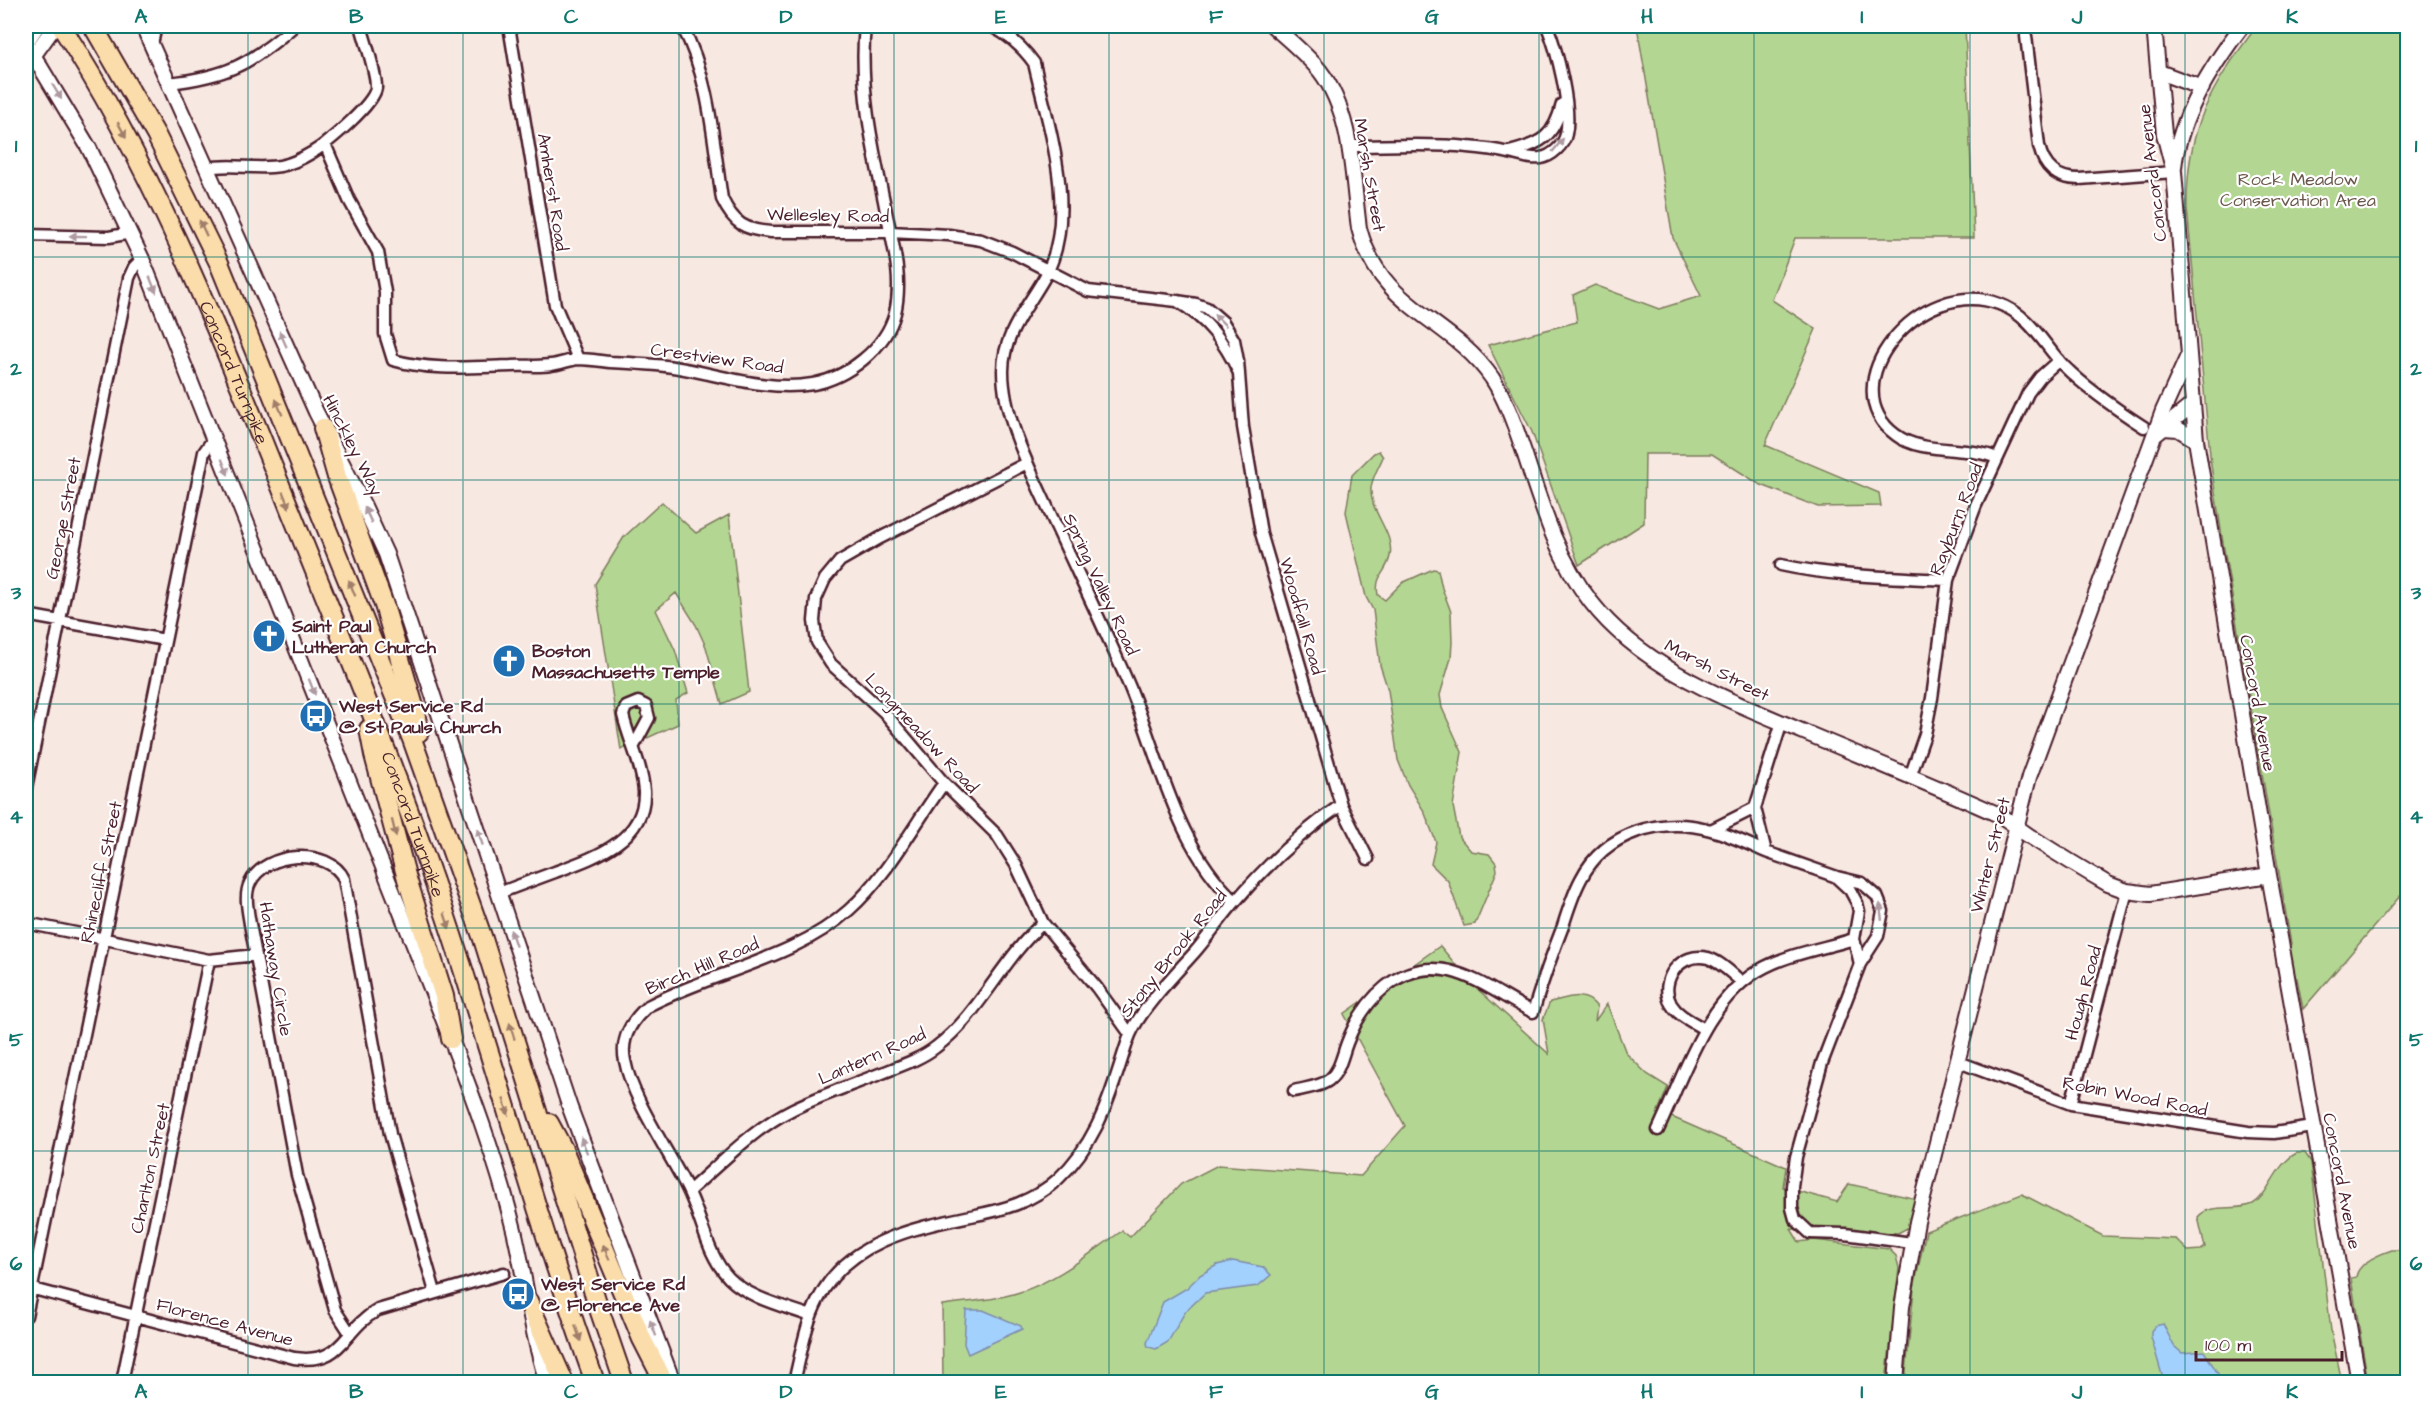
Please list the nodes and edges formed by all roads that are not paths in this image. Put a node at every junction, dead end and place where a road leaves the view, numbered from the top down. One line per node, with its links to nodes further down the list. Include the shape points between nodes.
1 (37, 26): 18 (main road)
2 (55, 26): 20 (main road)
3 (61, 26): 51 (highway, Concord Turnpike, one-way to 51, via 136,155 193,272)
4 (93, 26): 56 (highway, Concord Turnpike, one-way to 4, via 224,274 156,135)
5 (143, 26): 19 (main road, Hinckley Way)
6 (156, 26): 19 (street)
7 (294, 26): 22 (street, via 260,54 226,73)
8 (361, 26): 25 (street, via 376,86 373,98)
9 (509, 26): 36 (street, Amherst Road, via 555,305)
10 (682, 26): 30 (street, Wellesley Road, via 702,74 722,199 729,214 753,230)
11 (865, 26): 30 (street, Crestview Road, via 868,112)
12 (991, 26): 34 (street, Spring Valley Road, via 1016,41 1034,63 1057,165 1060,209)
13 (1273, 26): 26 (main road, Marsh Street, via 1314,64 1328,83 1341,113)
14 (1546, 26): 24 (street)
15 (2154, 26): 21 (main road, Concord Avenue)
16 (2242, 26): 23 (main road)
17 (2026, 36): 29 (street, via 2039,146 2053,172 2067,179 2079,179)
18 (26, 43): 20 (main road)
19 (152, 44): 22 (main road, Hinckley Way)
20 (30, 61): 31 (main road, one-way to 31, via 80,133)
21 (2159, 72): 23 (main road); 29 (main road, Concord Avenue, via 2165,142)
22 (168, 83): 28 (main road, Hinckley Way)
23 (2202, 87): 29 (main road, via 2180,142)
24 (1563, 92): 27 (street, via 1556,126 1539,141); 27 (street, one-way to 24, via 1539,158 1556,150 1566,133)
25 (325, 144): 28 (street, via 283,166); 36 (street, Crestview Road, via 349,200 378,252 385,292 385,334 393,360 424,367 469,367 552,365)
26 (1348, 146): 27 (street, via 1466,147); 52 (main road, Marsh Street, via 1359,228 1374,266 1396,295 1468,351 1492,378 1510,412 1556,545 1590,601 1621,634 1661,663)
27 (1508, 152)
28 (207, 168): 40 (main road, Hinckley Way, one-way to 28)
29 (2174, 172): 35 (main road, Concord Avenue)
30 (890, 232): 34 (street, Wellesley Road, via 981,240); 36 (street, Crestview Road, via 898,266 894,316 880,342 840,375 813,384 777,385 671,367)
31 (130, 233): 32 (street, one-way to 32, via 109,237); 33 (main road)
32 (26, 235)
33 (142, 259): 42 (main road, one-way to 42); 49 (street, George Street, via 129,278)
34 (1048, 272): 45 (street, Spring Valley Road, via 1024,307 1004,357 1005,388); 58 (street, Woodfall Road, via 1097,293 1207,308 1223,322 1234,340 1243,427 1261,532)
35 (2187, 356): 38 (main road, Concord Avenue); 39 (main road, Winter Street)
36 (578, 359)
37 (2059, 360): 41 (street, via 2084,383); 44 (street, Rayburn Road, via 2028,393); 44 (street, via 2018,314 1999,304 1971,298 1939,304 1914,317 1885,352 1873,383 1876,408 1887,429 1914,444 1981,452)
38 (2191, 401): 39 (main road, via 2178,400); 41 (main road); 43 (main road, Concord Avenue)
39 (2163, 411): 41 (main road, Winter Street)
40 (323, 428): 56 (highway, via 336,477 384,604 413,703); 67 (main road, Hinckley Way, one-way to 40, via 392,570)
41 (2154, 430): 43 (main road, via 2178,429); 60 (main road, Winter Street, via 2039,743)
42 (214, 438): 50 (street, Rhinecliff Street, via 204,452); 79 (main road, one-way to 79)
43 (2196, 440): 64 (main road, Concord Avenue)
44 (1997, 458): 47 (street, Rayburn Road)
45 (1027, 464): 55 (street, Longmeadow Road, via 840,561 825,579 816,599 817,642 831,664 884,712); 68 (street, Spring Valley Road, via 1129,684 1181,822 1202,861)
46 (1780, 566): 47 (street)
47 (1948, 580): 54 (street, Rayburn Road, via 1932,698)
48 (26, 615): 49 (street)
49 (59, 622): 50 (street); 57 (street, George Street)
50 (165, 640): 71 (street, Rhinecliff Street)
51 (362, 689): 79 (highway, one-way to 79, via 374,755 444,996); 99 (highway, Concord Turnpike, one-way to 99, via 449,925)
52 (1782, 722): 54 (main road, Marsh Street); 59 (street)
53 (634, 746): 67 (street, via 643,781 642,808 620,841 595,857)
54 (1910, 777): 60 (main road, Marsh Street)
55 (944, 783): 70 (street, Longmeadow Road, via 997,835); 86 (street, Birch Hill Road, via 871,887 832,924 799,943 661,999 631,1024 624,1060 630,1080)
56 (429, 784): 81 (highway, Concord Turnpike, one-way to 56)
57 (26, 788)
58 (1341, 805): 63 (street, Woodfall Road); 68 (street, Stony Brook Road, via 1300,836)
59 (1755, 808): 61 (street); 62 (street)
60 (2015, 825): 66 (main road, Marsh Street, via 2092,875); 80 (main road, Winter Street)
61 (1712, 830): 62 (street); 82 (street, via 1669,825 1641,830 1615,841 1595,859 1576,889 1533,1012 1468,977 1448,971 1421,971 1398,978 1373,996 1358,1017 1341,1064 1328,1082)
62 (1766, 852): 65 (street)
63 (1368, 859)
64 (2268, 875): 66 (main road, Marsh Street, via 2150,894); 84 (main road, Concord Avenue)
65 (1837, 877): 72 (street, via 1857,903); 75 (street, one-way to 65, via 1881,927 1881,903 1868,885)
66 (2127, 891): 83 (street, Hough Road)
67 (499, 893): 102 (main road, one-way to 67, via 570,1108)
68 (1235, 902): 78 (street, Stony Brook Road)
69 (26, 923): 71 (street)
70 (1043, 923): 78 (street, Longmeadow Road, via 1098,988); 86 (street, Lantern Road, via 1025,939 956,1029 935,1048 773,1120)
71 (104, 939): 74 (street); 89 (street, Rhinecliff Street)
72 (1854, 939): 75 (street); 76 (street, via 1767,966)
73 (256, 955): 74 (street); 90 (street, Hathaway Circle, via 248,892 256,874 282,859 317,859 336,866 347,886 390,1134); 95 (street, Hathaway Circle, via 297,1175 335,1310)
74 (209, 960): 93 (street, Charlton Street)
75 (1860, 964): 87 (street, via 1816,1082 1796,1157 1792,1208 1795,1219 1810,1233)
76 (1742, 982): 77 (street); 77 (street, via 1705,957 1684,960 1673,970 1667,990 1672,1005)
77 (1704, 1029): 85 (street)
78 (1130, 1034): 94 (street, Stony Brook Road, via 1098,1127 1056,1181 1014,1207 910,1229 876,1244 836,1275)
79 (451, 1039): 91 (main road, via 508,1209)
80 (1956, 1060): 83 (street, Robin Wood Road); 87 (main road, Winter Street)
81 (529, 1087): 100 (highway, Concord Turnpike); 101 (highway, one-way to 81, via 563,1149)
82 (1294, 1091)
83 (2071, 1104): 84 (street, Robin Wood Road, via 2248,1132)
84 (2313, 1127): 105 (main road, Concord Avenue)
85 (1658, 1130)
86 (689, 1191): 94 (street, Birch Hill Road, via 714,1256 731,1280 748,1293)
87 (1912, 1243): 104 (main road, Winter Street, via 1899,1330)
88 (504, 1273): 90 (street, Florence Avenue)
89 (29, 1287): 92 (street, Rhinecliff Street); 93 (street, Florence Avenue)
90 (435, 1292): 95 (street, Florence Avenue, via 378,1310)
91 (528, 1301): 97 (main road); 98 (highway)
92 (26, 1316)
93 (136, 1316): 95 (street, Florence Avenue, via 303,1359 332,1354); 96 (street, Charlton Street)
94 (811, 1316): 103 (street, Stony Brook Road)
95 (350, 1333)
96 (122, 1383)
97 (547, 1383)
98 (564, 1383)
99 (595, 1383)
100 (624, 1383)
101 (664, 1383)
102 (673, 1383)
103 (794, 1383)
104 (1896, 1383)
105 (2359, 1383)

